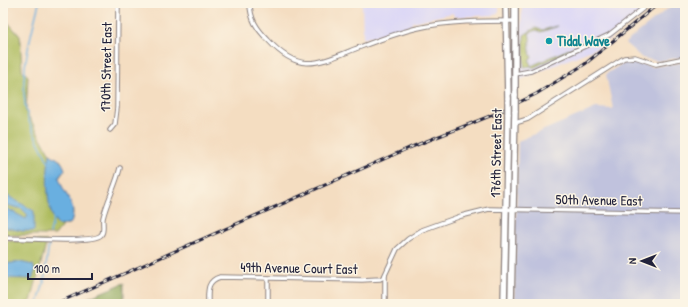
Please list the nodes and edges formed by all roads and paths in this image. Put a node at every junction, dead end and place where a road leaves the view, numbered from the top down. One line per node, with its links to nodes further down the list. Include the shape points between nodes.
1 (118, 3): 13 (street, 170th Street East, via 117,108 115,124)
2 (250, 3): 8 (street, via 252,19 258,30)
3 (506, 3): 6 (main road, 176th Street East)
4 (516, 3): 7 (main road, 176th Street East)
5 (646, 6): 11 (street, via 609,35 531,71)
6 (506, 21): 7 (street); 8 (street, via 420,28 386,36 316,63 291,59); 15 (main road, 176th Street East, bridge)
7 (515, 21): 11 (main road, 176th Street East)
8 (270, 42): 9 (street)
9 (265, 46)
10 (685, 58): 12 (street, via 656,64 635,57 624,58 528,119)
11 (515, 74): 12 (main road, 176th Street East, bridge)
12 (514, 123): 15 (main road, 176th Street East)
13 (110, 130)
14 (120, 168): 17 (street, via 103,218 103,231 96,238)
15 (510, 209): 16 (street, 50th Avenue East); 18 (street, 50th Avenue East, via 489,209 422,230 397,249); 23 (main road, 176th Street East); 24 (main road, 176th Street East)
16 (685, 213)
17 (3, 238)
18 (385, 276): 19 (street, 49th Avenue Court East, via 380,279 362,280); 22 (street)
19 (268, 278): 20 (street, 49th Avenue Court East, via 220,277 212,281 208,288); 21 (street)
20 (208, 304)
21 (268, 304)
22 (385, 304)
23 (504, 304)
24 (511, 304)

